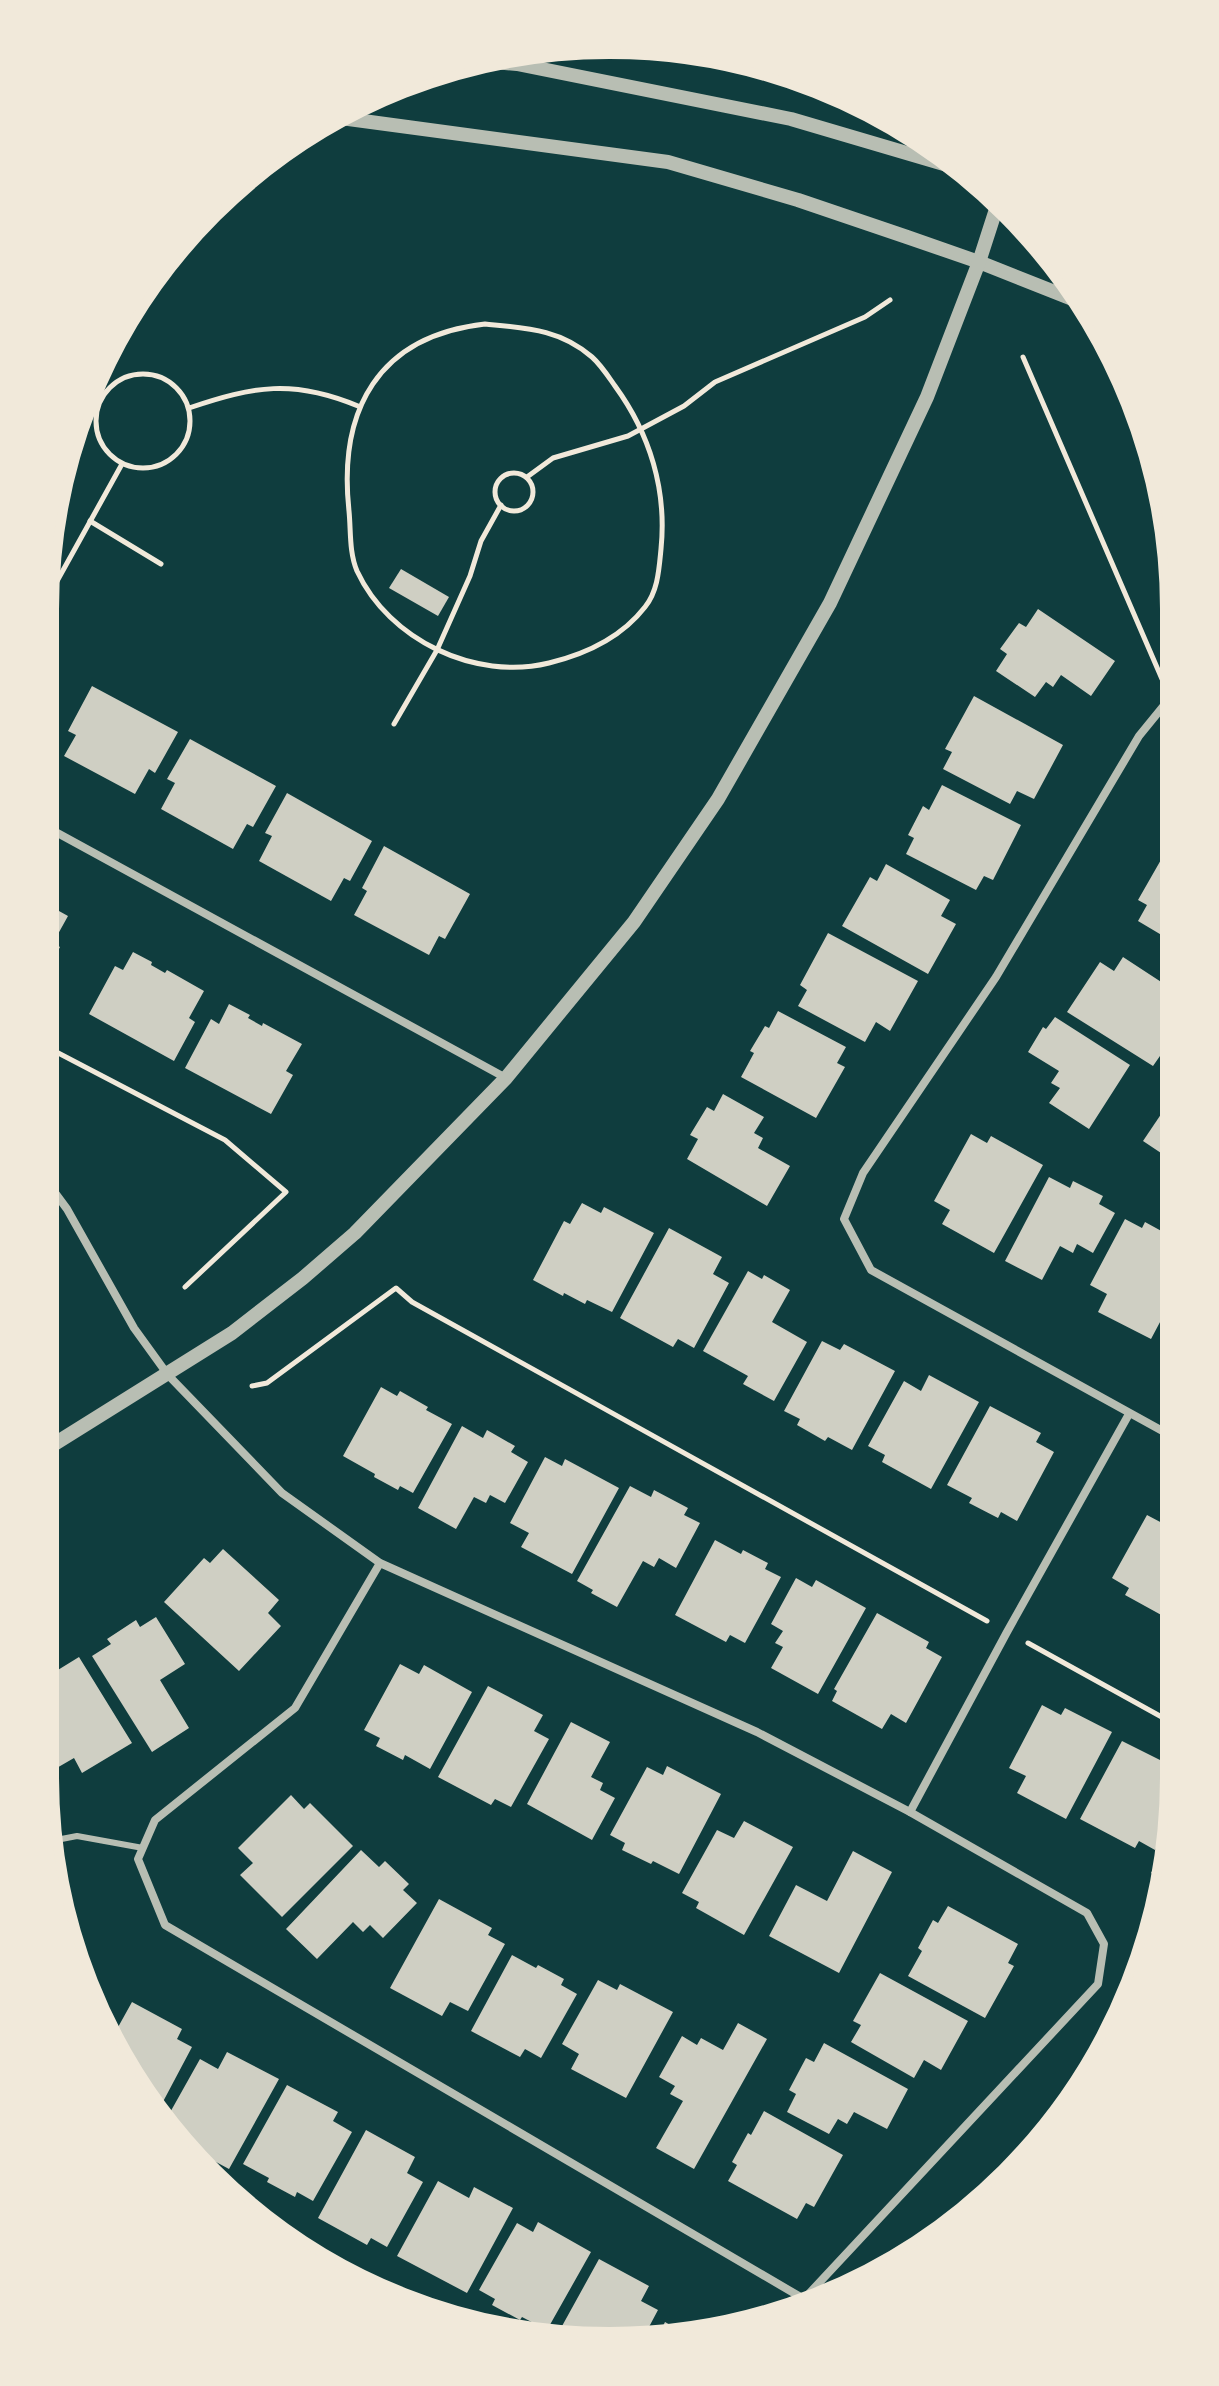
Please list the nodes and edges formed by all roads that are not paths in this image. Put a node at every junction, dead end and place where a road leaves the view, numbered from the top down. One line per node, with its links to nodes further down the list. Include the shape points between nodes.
1 (510, 63): 3 (street, via 791,119)
2 (349, 119): 5 (street, via 668,162)
3 (939, 162)
4 (996, 211): 5 (street)
5 (979, 262): 6 (street); 9 (street, via 927,397 830,603 718,799 634,922)
6 (1069, 297)
7 (1165, 706): 12 (street, via 1139,736 996,977 863,1173 844,1219 871,1270)
8 (54, 831): 9 (street)
9 (506, 1078): 11 (street, via 355,1233 232,1333)
10 (54, 1192): 11 (street, via 134,1328)
11 (168, 1375): 14 (street); 15 (street, via 282,1493)
12 (1129, 1414): 13 (street); 16 (street)
13 (1165, 1433)
14 (54, 1444)
15 (380, 1563): 16 (street, via 757,1732); 18 (street, via 295,1708 155,1820)
16 (910, 1812): 19 (street, via 1087,1913 1104,1944 1098,1984)
17 (58, 1840): 18 (lane, via 77,1836)
18 (143, 1848): 20 (street, via 138,1859 165,1925)
19 (807, 2296)
20 (802, 2298)

